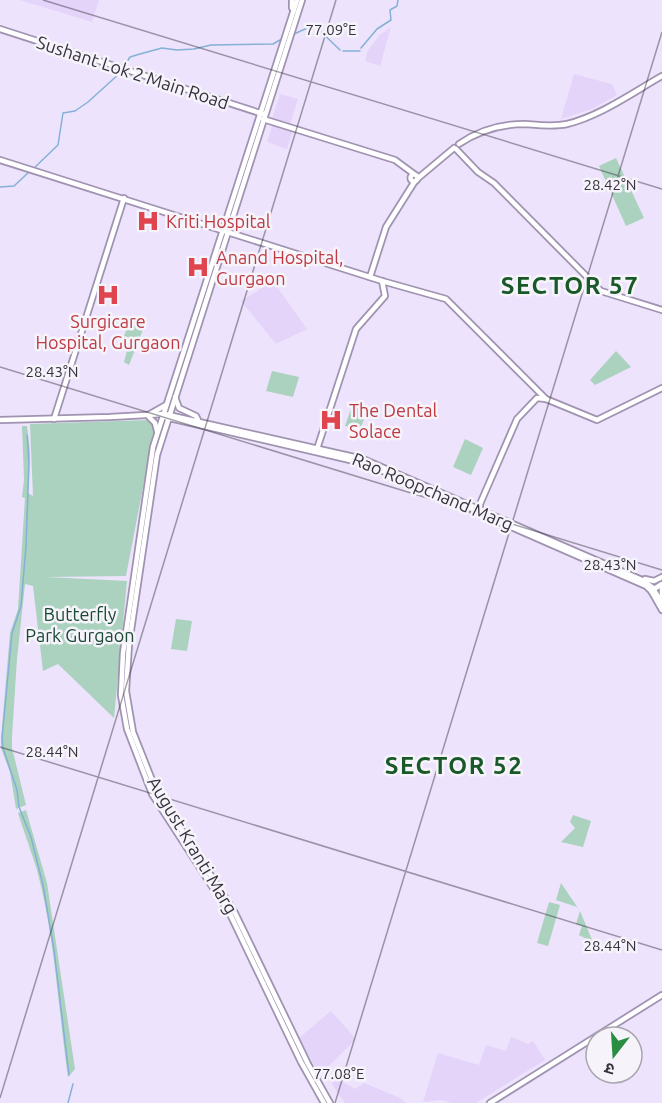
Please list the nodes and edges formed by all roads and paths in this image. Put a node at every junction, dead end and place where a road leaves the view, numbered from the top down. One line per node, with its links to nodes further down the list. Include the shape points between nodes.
1 (300, 0): 4 (main road); 4 (main road, via 292,8)
2 (0, 29): 4 (main road, Sushant Lok 2 Main Road)
3 (662, 76): 5 (main road, via 576,121 495,127 472,136)
4 (263, 116): 7 (main road, Sushant Lok 2 Main Road, via 395,160); 9 (main road); 10 (main road)
5 (457, 148): 7 (main road); 15 (main road, via 602,291)
6 (0, 160): 8 (main road)
7 (414, 178): 13 (main road, via 388,225)
8 (124, 198): 10 (main road); 22 (main road)
9 (232, 221): 10 (main road); 11 (main road)
10 (226, 231): 11 (main road); 12 (main road); 19 (main road)
11 (242, 236): 12 (main road); 13 (main road)
12 (225, 243): 17 (main road)
13 (371, 277): 14 (main road)
14 (382, 281): 18 (main road, via 448,301); 26 (main road, via 386,296 356,328)
15 (662, 311)
16 (662, 388): 18 (main road, via 597,420)
17 (175, 397): 21 (main road); 23 (main road, via 181,410)
18 (546, 399): 28 (main road, via 535,400 517,419)
19 (167, 404): 20 (main road); 21 (main road)
20 (148, 416): 21 (main road); 22 (main road); 25 (main road, via 155,423)
21 (166, 416): 23 (main road, Rao Roopchand Marg); 25 (main road); 26 (main road, Rao Roopchand Marg); 27 (main road)
22 (54, 420): 24 (main road)
23 (198, 420): 26 (main road, Rao Roopchand Marg)
24 (0, 421)
25 (157, 434): 27 (main road)
26 (317, 449): 28 (main road, Rao Roopchand Marg, via 367,464)
27 (146, 504): 39 (main road, August Kranti Marg, via 123,653 121,695 127,729 152,794 230,914 301,1062)
28 (480, 512): 30 (main road, Rao Roopchand Marg)
29 (662, 577): 30 (main road)
30 (642, 581): 32 (main road, Rao Roopchand Marg)
31 (662, 585): 32 (main road); 33 (main road)
32 (651, 589): 34 (main road, Rao Roopchand Marg); 35 (main road, Rao Roopchand Marg)
33 (662, 596)
34 (662, 603)
35 (662, 610)
36 (662, 996): 37 (main road); 40 (main road)
37 (618, 1025)
38 (584, 1048): 41 (main road)
39 (329, 1103)
40 (490, 1103)
41 (496, 1103)

